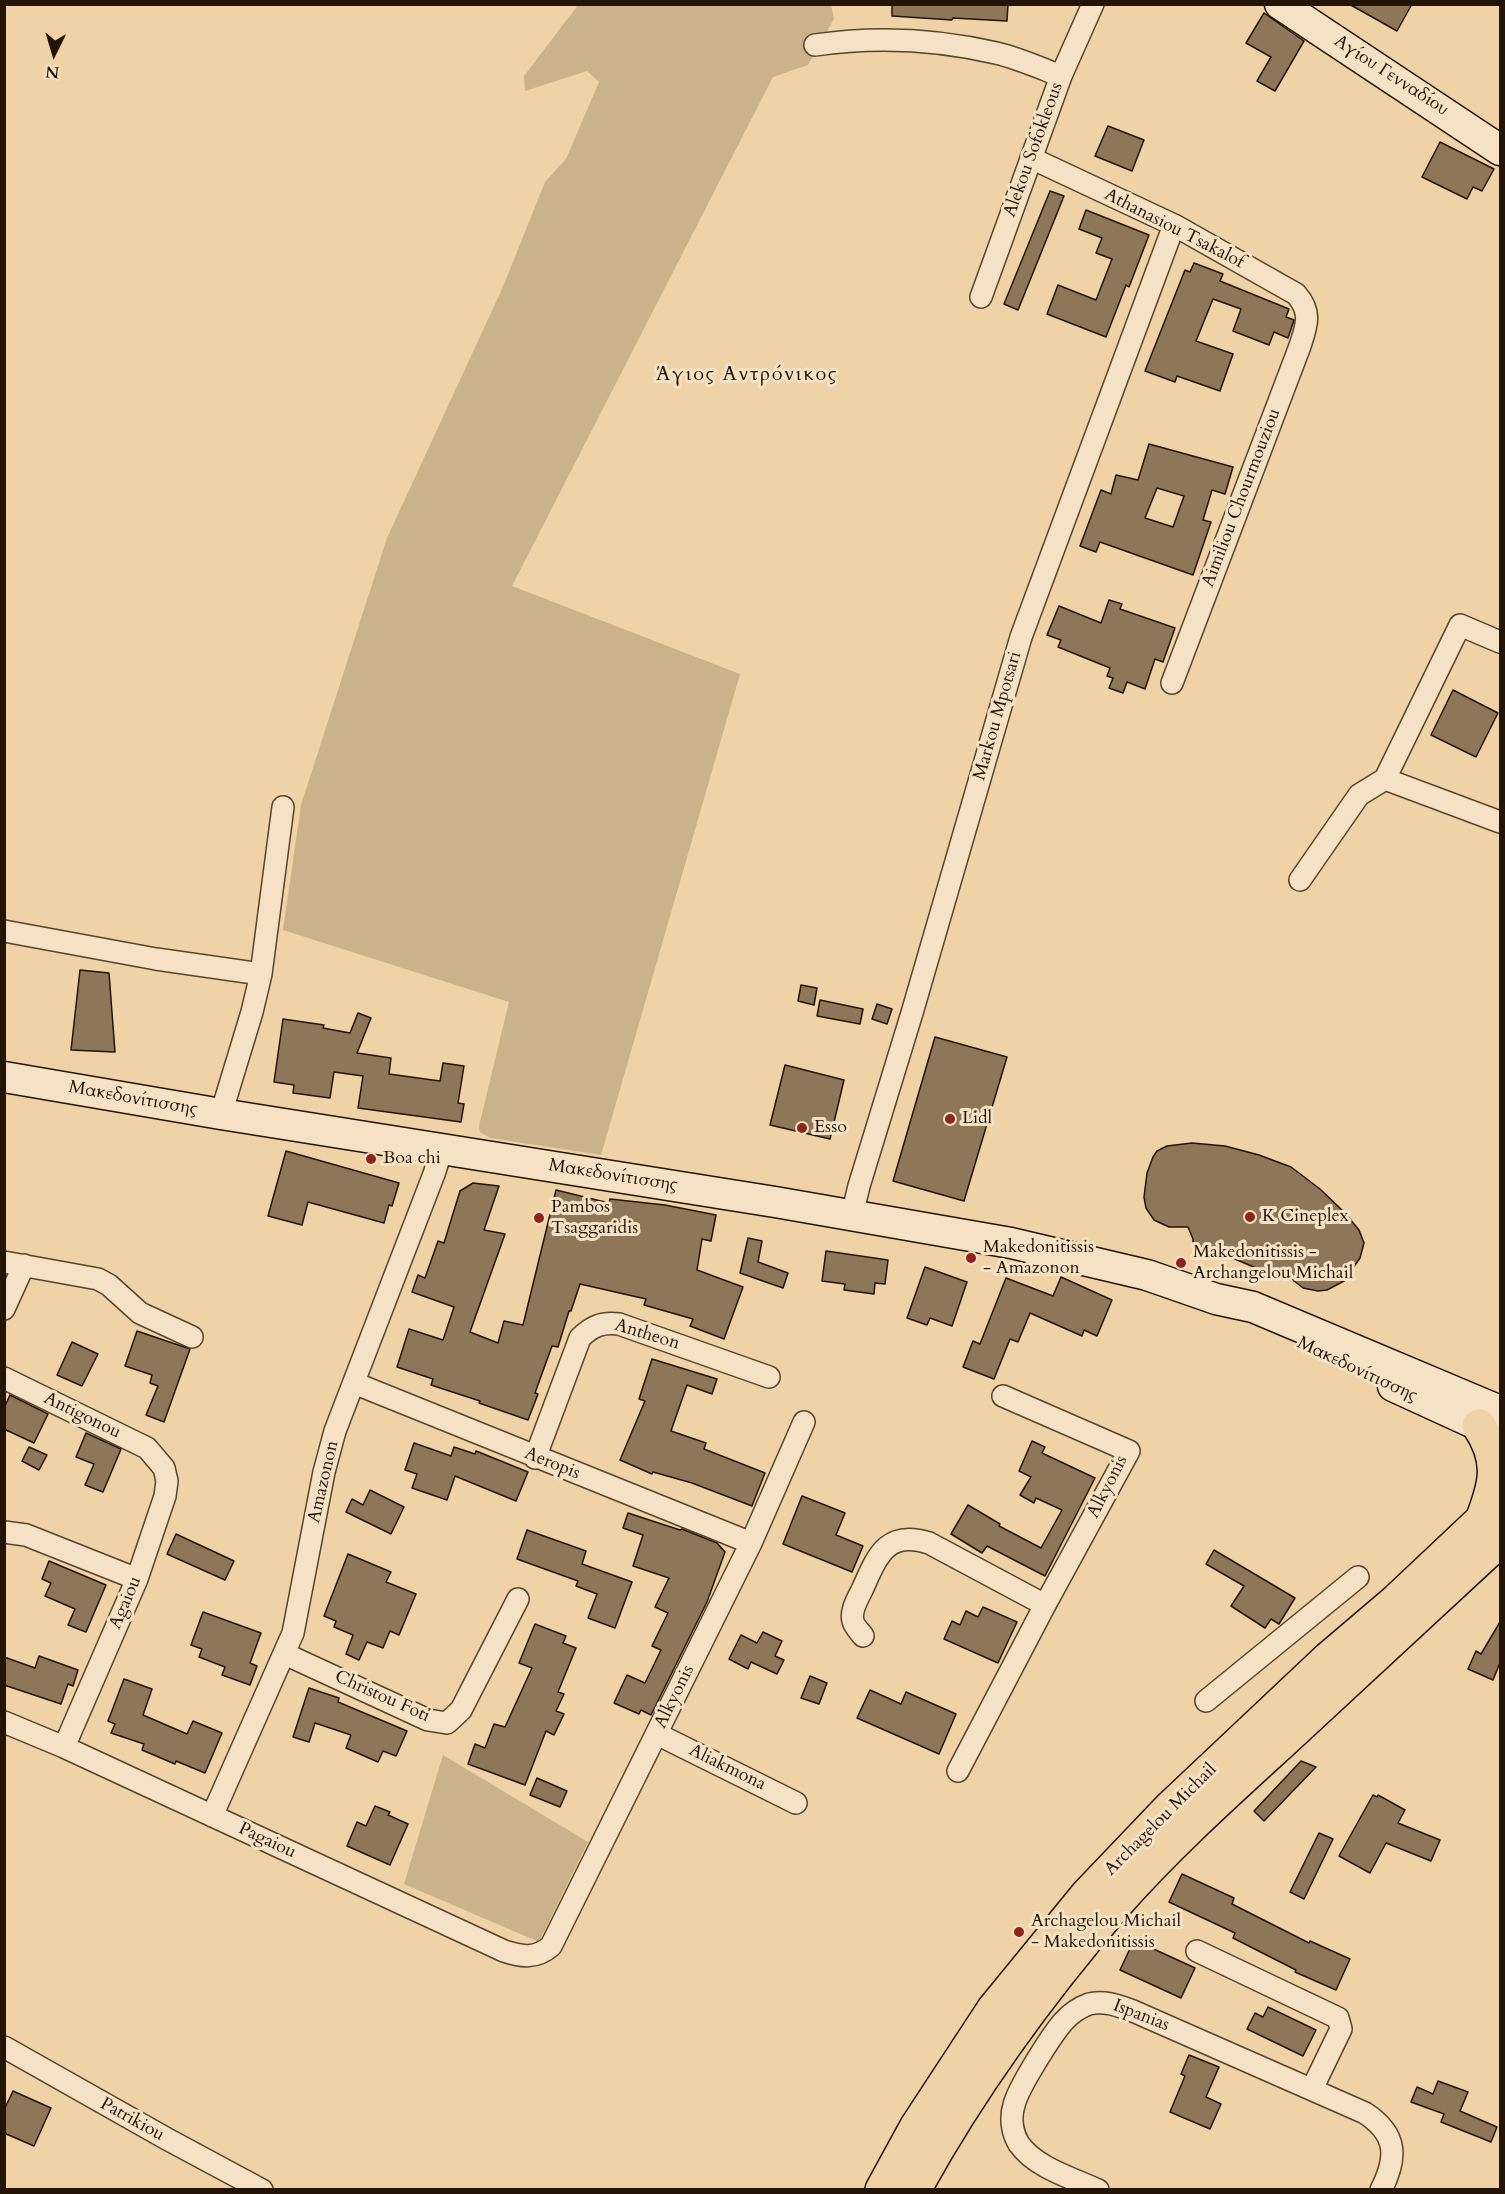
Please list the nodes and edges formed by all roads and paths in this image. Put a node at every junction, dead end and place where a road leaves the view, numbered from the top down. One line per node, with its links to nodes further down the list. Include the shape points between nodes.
1 (1093, 4): 4 (street, Alekou Sofokleous)
2 (1280, 4): 5 (main road, Αγίου Γενναδίου)
3 (814, 45): 4 (street, via 849,40 927,41 998,54)
4 (1061, 76): 6 (street, Alekou Sofokleous)
5 (1500, 150)
6 (1031, 158): 7 (street, Athanasiou Tsakalof); 8 (street, Alekou Sofokleous)
7 (1174, 225): 9 (street, Athanasiou Tsakalof, via 1296,294); 21 (street, Markou Mpotsari, via 1021,637)
8 (981, 297)
9 (1307, 312): 11 (street, Aimiliou Chourmouziou, via 1300,345)
10 (1500, 642): 12 (street, via 1460,625)
11 (1172, 683)
12 (1385, 779): 14 (street); 15 (street, via 1359,795)
13 (283, 807): 17 (street)
14 (1500, 822)
15 (1300, 880)
16 (4, 931): 17 (street)
17 (261, 974): 19 (street)
18 (4, 1077): 19 (main road, Μακεδονίτισσης)
19 (221, 1114): 20 (main road, Μακεδονίτισσης)
20 (442, 1149): 21 (main road, Μακεδονίτισσης); 27 (street, Amazonon)
21 (852, 1215): 30 (main road, Μακεδονίτισσης, via 1062,1254 1147,1275 1216,1299 1249,1320)
22 (14, 1263): 23 (street); 24 (street, via 98,1279 140,1313)
23 (4, 1309)
24 (192, 1338)
25 (769, 1377): 32 (street, Antheon, via 619,1324 597,1325 580,1338)
26 (4, 1378): 31 (street, Antigonou, via 147,1448)
27 (354, 1383): 32 (street, Aeropis); 41 (street, Amazonon, via 324,1472)
28 (1003, 1396): 39 (street, Alkyonis, via 1129,1451)
29 (804, 1422): 35 (street, Alkyonis)
30 (1493, 1424): 33 (main road)
31 (157, 1457): 37 (street, Agaiou, via 167,1480 165,1496)
32 (535, 1458): 35 (street, Aeropis)
33 (1494, 1521): 54 (main road, Archagelou Michail, via 1328,1659 1180,1799 1087,1895 993,2010 917,2126); 55 (main road, Archagelou Michail, via 1114,1906 1017,2027 974,2089)
34 (4, 1532): 37 (street, via 26,1535)
35 (751, 1543): 44 (street, Alkyonis)
36 (1358, 1577): 42 (street)
37 (137, 1579): 45 (street, Agaiou)
38 (518, 1599): 41 (street, Christou Foti, via 461,1710 447,1723 428,1720)
39 (1045, 1605): 40 (street, via 929,1543 902,1539 879,1553 853,1609 853,1621); 46 (street, Alkyonis)
40 (863, 1636)
41 (285, 1654): 48 (street, Amazonon)
42 (1206, 1701)
43 (4, 1722): 45 (street, Pagaiou)
44 (657, 1734): 47 (street, Aliakmona); 50 (street, Alkyonis, via 551,1946)
45 (64, 1747): 48 (street, Pagaiou)
46 (958, 1771)
47 (796, 1803)
48 (212, 1816): 50 (street, Pagaiou, via 504,1952)
49 (1197, 1951): 52 (street, via 1338,2018 1341,2029)
50 (530, 1957)
51 (4, 2047): 53 (street, Patrikiou)
52 (1312, 2089): 56 (street, Ispanias, via 1118,2005 1083,2006 1061,2024 1019,2091 1012,2126 1017,2141 1033,2158); 57 (street, Ispanias, via 1377,2120 1393,2149 1389,2175)
53 (262, 2190)
54 (882, 2190)
55 (914, 2190)
56 (1098, 2190)
57 (1381, 2190)

